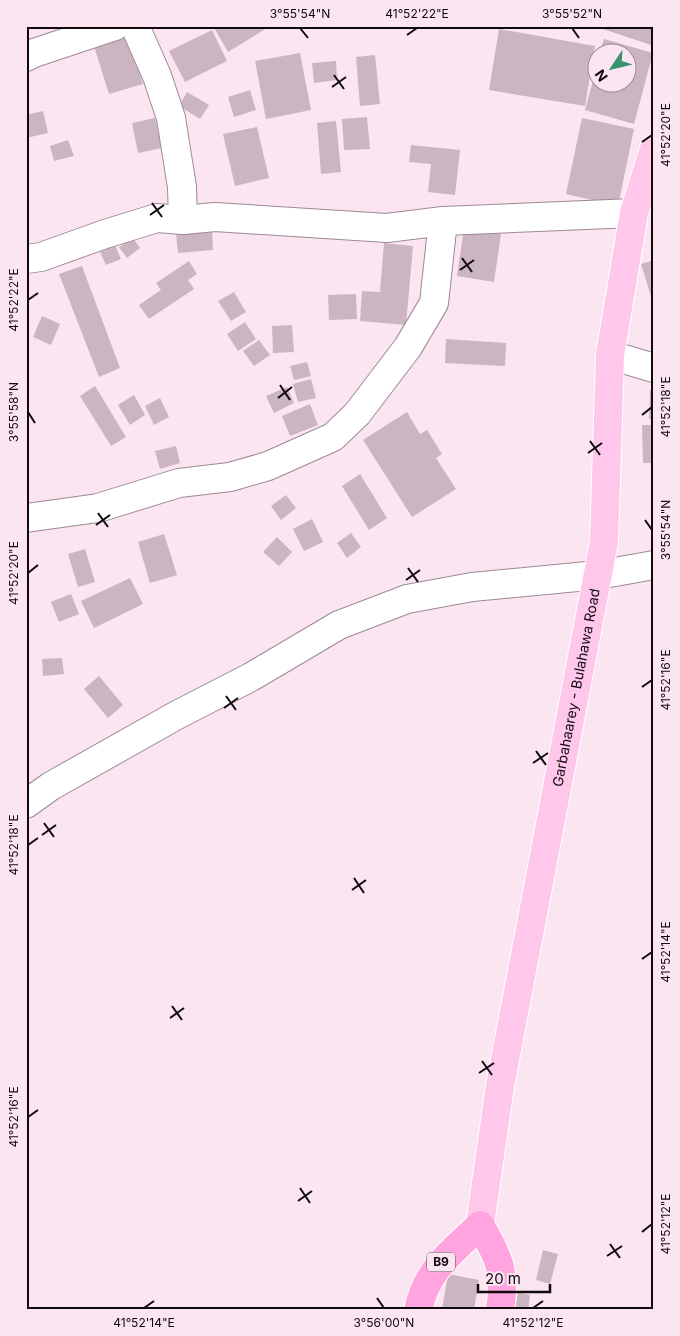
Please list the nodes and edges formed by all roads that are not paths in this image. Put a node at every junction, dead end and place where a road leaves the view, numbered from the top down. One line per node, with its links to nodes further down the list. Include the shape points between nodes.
1 (115, 26): 3 (street)
2 (135, 26): 6 (street, via 171,118 182,187)
3 (26, 57)
4 (654, 150): 5 (main road, Garbahaarey - Bulahawa Road)
5 (634, 214): 7 (street); 9 (main road, Garbahaarey - Bulahawa Road)
6 (183, 220): 7 (street, via 215,217 387,228); 8 (street, via 157,218)
7 (443, 221): 11 (street, via 434,303 408,347 357,414 333,437 268,466 230,477 179,483 98,508)
8 (26, 260)
9 (610, 355): 10 (street); 13 (main road, Garbahaarey - Bulahawa Road, via 604,542)
10 (654, 368)
11 (26, 518)
12 (654, 565): 13 (street)
13 (598, 575): 14 (street, via 472,588 407,599 339,625 51,786); 15 (main road, Garbahaarey - Bulahawa Road, via 500,1086)
14 (26, 804)
15 (480, 1226): 16 (highway, B9, via 444,1259 428,1280); 17 (highway, via 495,1250 501,1269 503,1294)
16 (418, 1310)
17 (500, 1310)

